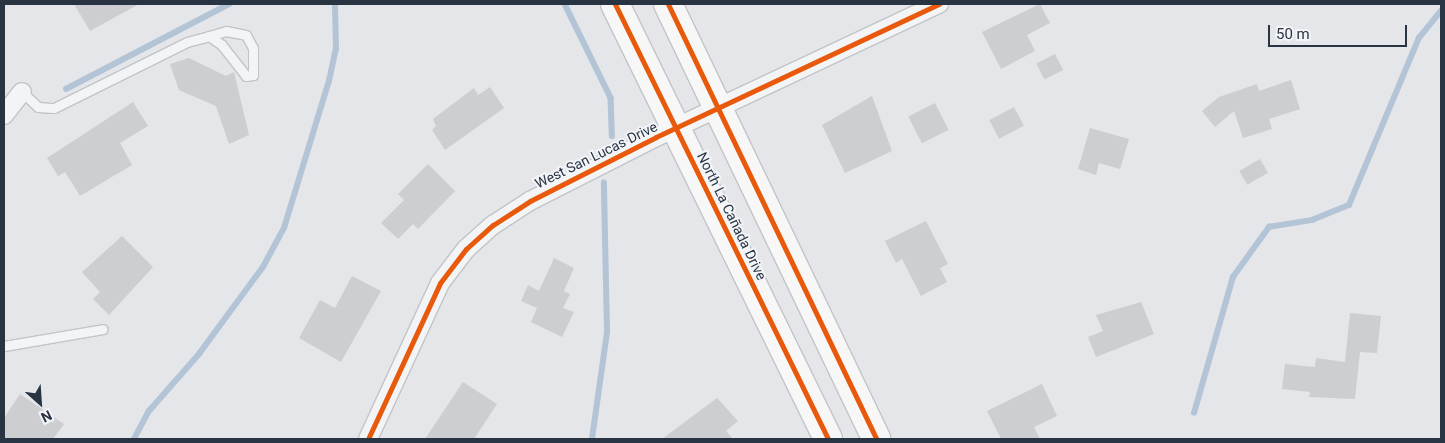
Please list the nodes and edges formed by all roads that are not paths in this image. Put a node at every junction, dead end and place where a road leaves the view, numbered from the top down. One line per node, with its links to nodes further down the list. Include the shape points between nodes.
1 (615, 4): 8 (main road, North La Cañada Drive)
2 (668, 4): 6 (main road)
3 (939, 4): 6 (street, West San Lucas Drive)
4 (209, 36): 4 (lane, via 239,30 246,35 253,48 253,74 246,76 222,45); 5 (lane, via 187,42 54,108 38,107)
5 (22, 92): 7 (street)
6 (718, 110): 8 (street, West San Lucas Drive); 13 (main road)
7 (4, 115)
8 (677, 128): 11 (street, West San Lucas Drive, via 530,201 466,249 440,283); 12 (main road, North La Cañada Drive)
9 (104, 329): 10 (lane)
10 (4, 346)
11 (368, 439)
12 (828, 439)
13 (876, 439)

